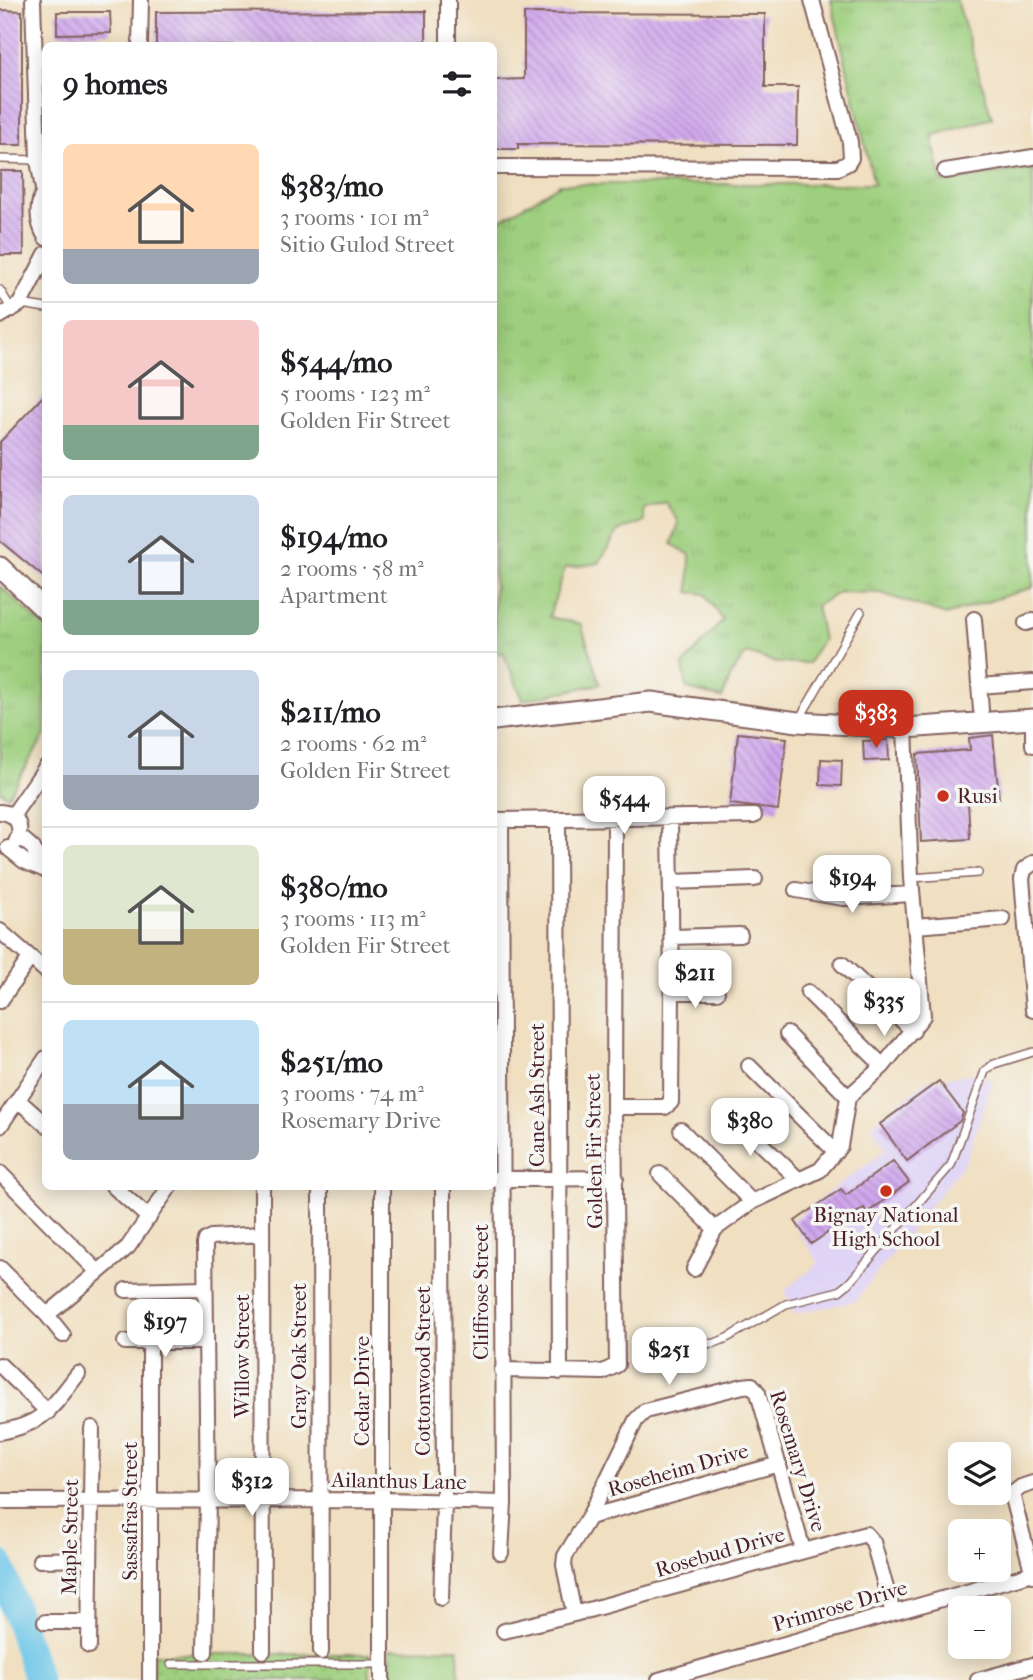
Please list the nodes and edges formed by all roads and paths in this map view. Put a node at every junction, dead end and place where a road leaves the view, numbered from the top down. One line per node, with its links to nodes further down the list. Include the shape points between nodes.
1 (33, 0): 9 (street)
2 (141, 0): 5 (street)
3 (448, 0): 6 (street)
4 (812, 0): 10 (street, via 850,142 851,158 844,166)
5 (141, 42)
6 (448, 42)
7 (1033, 157): 11 (street)
8 (0, 159): 9 (lane)
9 (38, 160): 12 (street)
10 (497, 167)
11 (945, 171)
12 (42, 176)
13 (42, 195): 14 (street, via 38,205)
14 (42, 230)
15 (42, 260): 18 (street)
16 (0, 290): 18 (lane)
17 (42, 308): 18 (lane)
18 (11, 310)
19 (0, 567): 20 (main road)
20 (42, 607)
21 (861, 612): 28 (lane)
22 (974, 619): 24 (street)
23 (1033, 682): 24 (street)
24 (979, 686): 25 (street)
25 (981, 710)
26 (1033, 719): 29 (main road); 30 (street)
27 (497, 720): 28 (main road, via 652,702)
28 (798, 722): 29 (main road)
29 (905, 728): 44 (street)
30 (1033, 745)
31 (42, 771): 32 (street)
32 (6, 813): 38 (street, via 20,827)
33 (754, 816): 34 (street)
34 (670, 818): 36 (street); 46 (street)
35 (558, 819): 36 (street); 37 (street); 78 (street, Cane Ash Street)
36 (615, 819): 70 (street, Golden Fir Street)
37 (497, 820): 80 (street, Cliffrose Street)
38 (19, 836): 39 (street); 41 (street, via 33,848)
39 (4, 849): 42 (street)
40 (1033, 863): 61 (street, via 1022,878)
41 (42, 867)
42 (42, 870)
43 (978, 873): 44 (lane)
44 (911, 878): 48 (street)
45 (755, 879): 46 (street)
46 (671, 882): 53 (street)
47 (796, 890): 48 (street, via 843,898)
48 (912, 894): 50 (street)
49 (1003, 919): 50 (street)
50 (915, 926): 62 (street, via 923,1016)
51 (0, 931): 54 (street)
52 (740, 935): 53 (street)
53 (672, 937): 57 (street)
54 (30, 958): 56 (street); 60 (street)
55 (842, 964): 62 (street)
56 (42, 968)
57 (672, 992): 58 (street); 70 (street, via 671,1102 665,1107)
58 (717, 992)
59 (808, 992): 67 (street)
60 (0, 1001)
61 (1033, 1010)
62 (913, 1031): 67 (street)
63 (787, 1034): 68 (street)
64 (1033, 1052): 102 (lane, via 985,1071 951,1165 845,1287 786,1304 715,1343)
65 (42, 1064): 69 (street)
66 (749, 1066): 75 (street)
67 (883, 1066): 68 (street)
68 (848, 1097): 75 (street)
69 (18, 1100): 72 (street); 73 (street)
70 (614, 1107): 79 (street, Golden Fir Street)
71 (727, 1111): 81 (street)
72 (42, 1121)
73 (0, 1126)
74 (681, 1130): 88 (street)
75 (836, 1152): 81 (street, via 820,1170)
76 (0, 1173): 94 (street)
77 (660, 1174): 90 (street)
78 (558, 1178): 79 (street); 80 (street); 105 (street, Cane Ash Street)
79 (616, 1178): 105 (street, Golden Fir Street, via 617,1365 603,1371)
80 (498, 1179): 103 (street, Cliffrose Street)
81 (798, 1180): 88 (street)
82 (118, 1190): 89 (street)
83 (167, 1190): 89 (street)
84 (262, 1190): 91 (street, Willow Street)
85 (320, 1190): 113 (street, Gray Oak Street)
86 (383, 1190): 114 (street, Cedar Drive)
87 (443, 1190): 119 (street, Cottonwood Street)
88 (752, 1202): 90 (street)
89 (149, 1218): 94 (street, via 128,1247)
90 (715, 1229): 93 (street)
91 (262, 1234): 95 (street, via 206,1240); 112 (street, Willow Street)
92 (0, 1268): 97 (street)
93 (694, 1269)
94 (98, 1272): 97 (street)
95 (204, 1288): 96 (street); 101 (street)
96 (126, 1290)
97 (47, 1315): 98 (street)
98 (63, 1335)
99 (125, 1342): 100 (street)
100 (150, 1342): 101 (street); 117 (street, Sassafras Street)
101 (206, 1342): 118 (street)
102 (691, 1345)
103 (502, 1370): 105 (street, Golden Fir Street); 120 (street, Cliffrose Street)
104 (2, 1372): 107 (street)
105 (560, 1372)
106 (78, 1374): 107 (street)
107 (48, 1412): 109 (street, via 38,1421)
108 (92, 1428): 116 (street, Maple Street)
109 (0, 1432)
110 (779, 1464): 121 (street, Roseheim Drive); 121 (street, Rosemary Drive, via 752,1385 645,1411 636,1420); 122 (street, Rosemary Drive)
111 (1033, 1483): 126 (street, via 1012,1494)
112 (264, 1500): 113 (street, Ailanthus Lane); 118 (street, Ailanthus Lane); 134 (street, Willow Street)
113 (321, 1500): 114 (street, Ailanthus Lane); 136 (street, Gray Oak Street)
114 (383, 1500): 119 (street, Ailanthus Lane); 138 (street, Cedar Drive)
115 (0, 1501): 116 (street, Ailanthus Lane)
116 (92, 1501): 117 (street, Ailanthus Lane); 124 (street, Maple Street)
117 (151, 1501): 118 (street, Ailanthus Lane); 141 (street, Sassafras Street)
118 (208, 1501): 135 (street)
119 (444, 1503): 120 (street, Ailanthus Lane); 127 (street, Cottonwood Street)
120 (504, 1503): 123 (street, Cliffrose Street)
121 (589, 1517): 129 (street, Rosemary Drive, via 565,1556)
122 (803, 1550): 128 (street, Rosebud Drive, via 866,1534 873,1542); 129 (street, Rosebud Drive)
123 (501, 1553)
124 (90, 1559): 125 (street); 131 (street, Maple Street)
125 (40, 1560)
126 (1033, 1573): 128 (street, Primrose Drive)
127 (441, 1598)
128 (893, 1613): 143 (street, Primrose Drive)
129 (574, 1614): 132 (street, Rosebud Drive)
130 (45, 1622): 131 (street)
131 (89, 1622): 133 (street, Maple Street)
132 (504, 1631)
133 (89, 1646)
134 (263, 1651)
135 (205, 1652)
136 (321, 1652)
137 (171, 1664): 138 (lane)
138 (383, 1664): 142 (street, Cedar Drive)
139 (1033, 1665): 140 (street)
140 (994, 1678): 144 (street)
141 (150, 1680)
142 (383, 1680)
143 (659, 1680)
144 (978, 1680)

